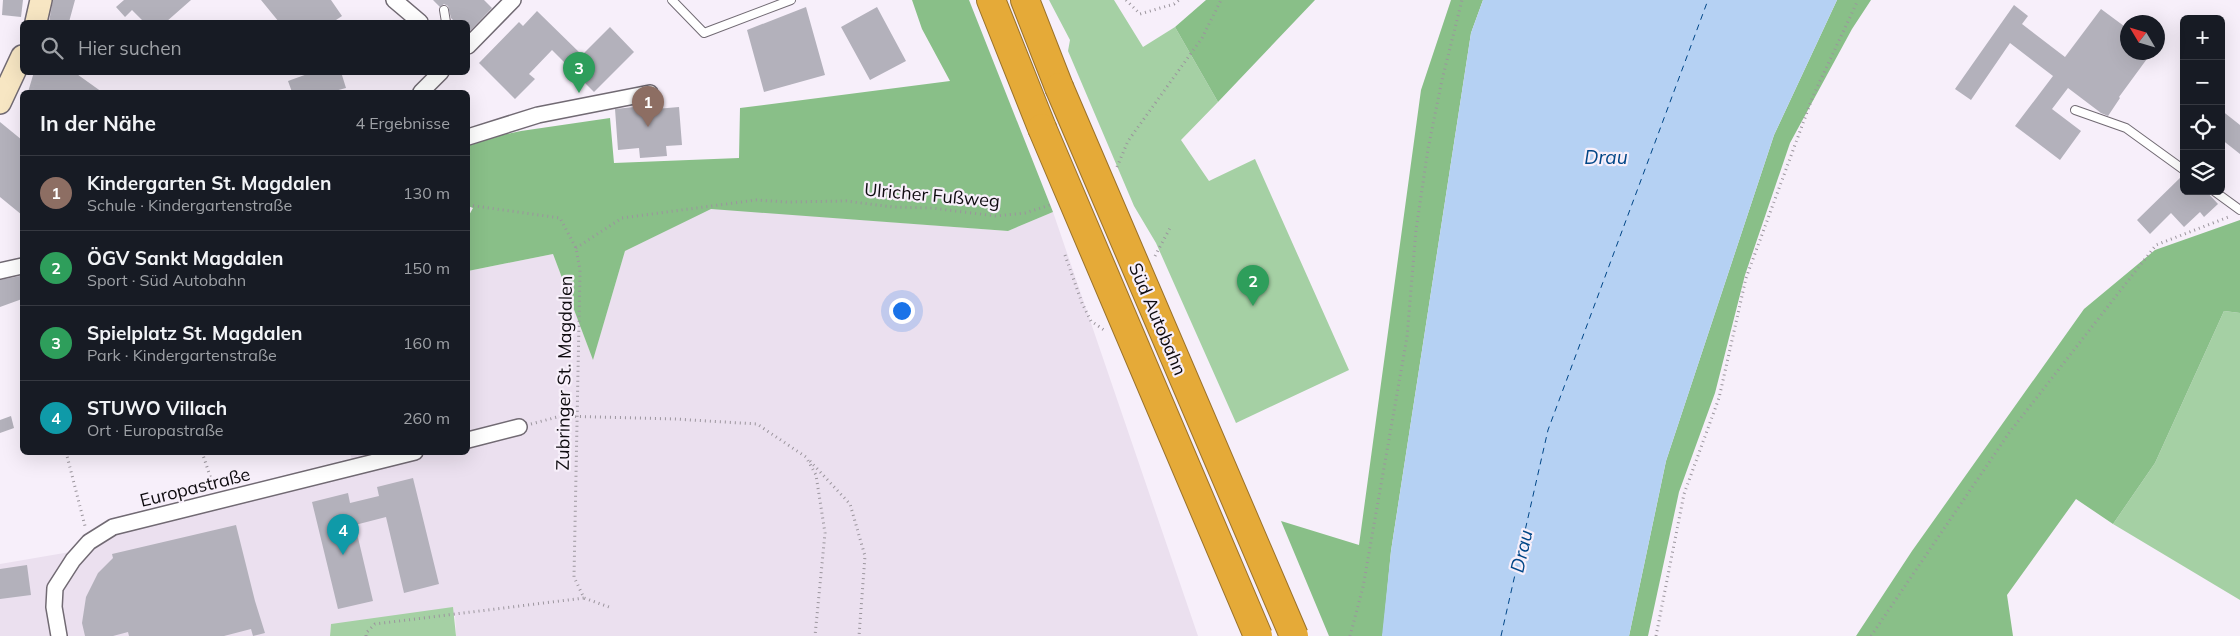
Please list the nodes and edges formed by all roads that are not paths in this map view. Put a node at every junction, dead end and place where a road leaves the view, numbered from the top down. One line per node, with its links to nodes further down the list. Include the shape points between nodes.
1 (41, 0): 9 (street)
2 (394, 0): 10 (street)
3 (513, 0): 12 (street)
4 (672, 0): 5 (lane, via 704,34)
5 (791, 0)
6 (991, 0): 29 (highway, Süd Autobahn, bridge, via 1042,128)
7 (1025, 0): 30 (highway, Süd Autobahn, bridge, via 1059,88)
8 (444, 10): 11 (lane)
9 (36, 20)
10 (418, 20)
11 (446, 20)
12 (470, 44)
13 (20, 60): 17 (street)
14 (438, 75): 15 (street)
15 (423, 90)
16 (650, 93): 19 (street, via 538,115)
17 (0, 103)
18 (2075, 110): 20 (lane, via 2126,128)
19 (470, 136)
20 (2180, 167)
21 (2219, 195): 22 (lane)
22 (2240, 212)
23 (20, 266): 24 (street)
24 (0, 271)
25 (518, 427): 26 (street)
26 (470, 439)
27 (403, 455): 28 (street, Europastraße, via 113,527 89,542 55,588 54,607)
28 (60, 636)
29 (1258, 636)
30 (1294, 636)

